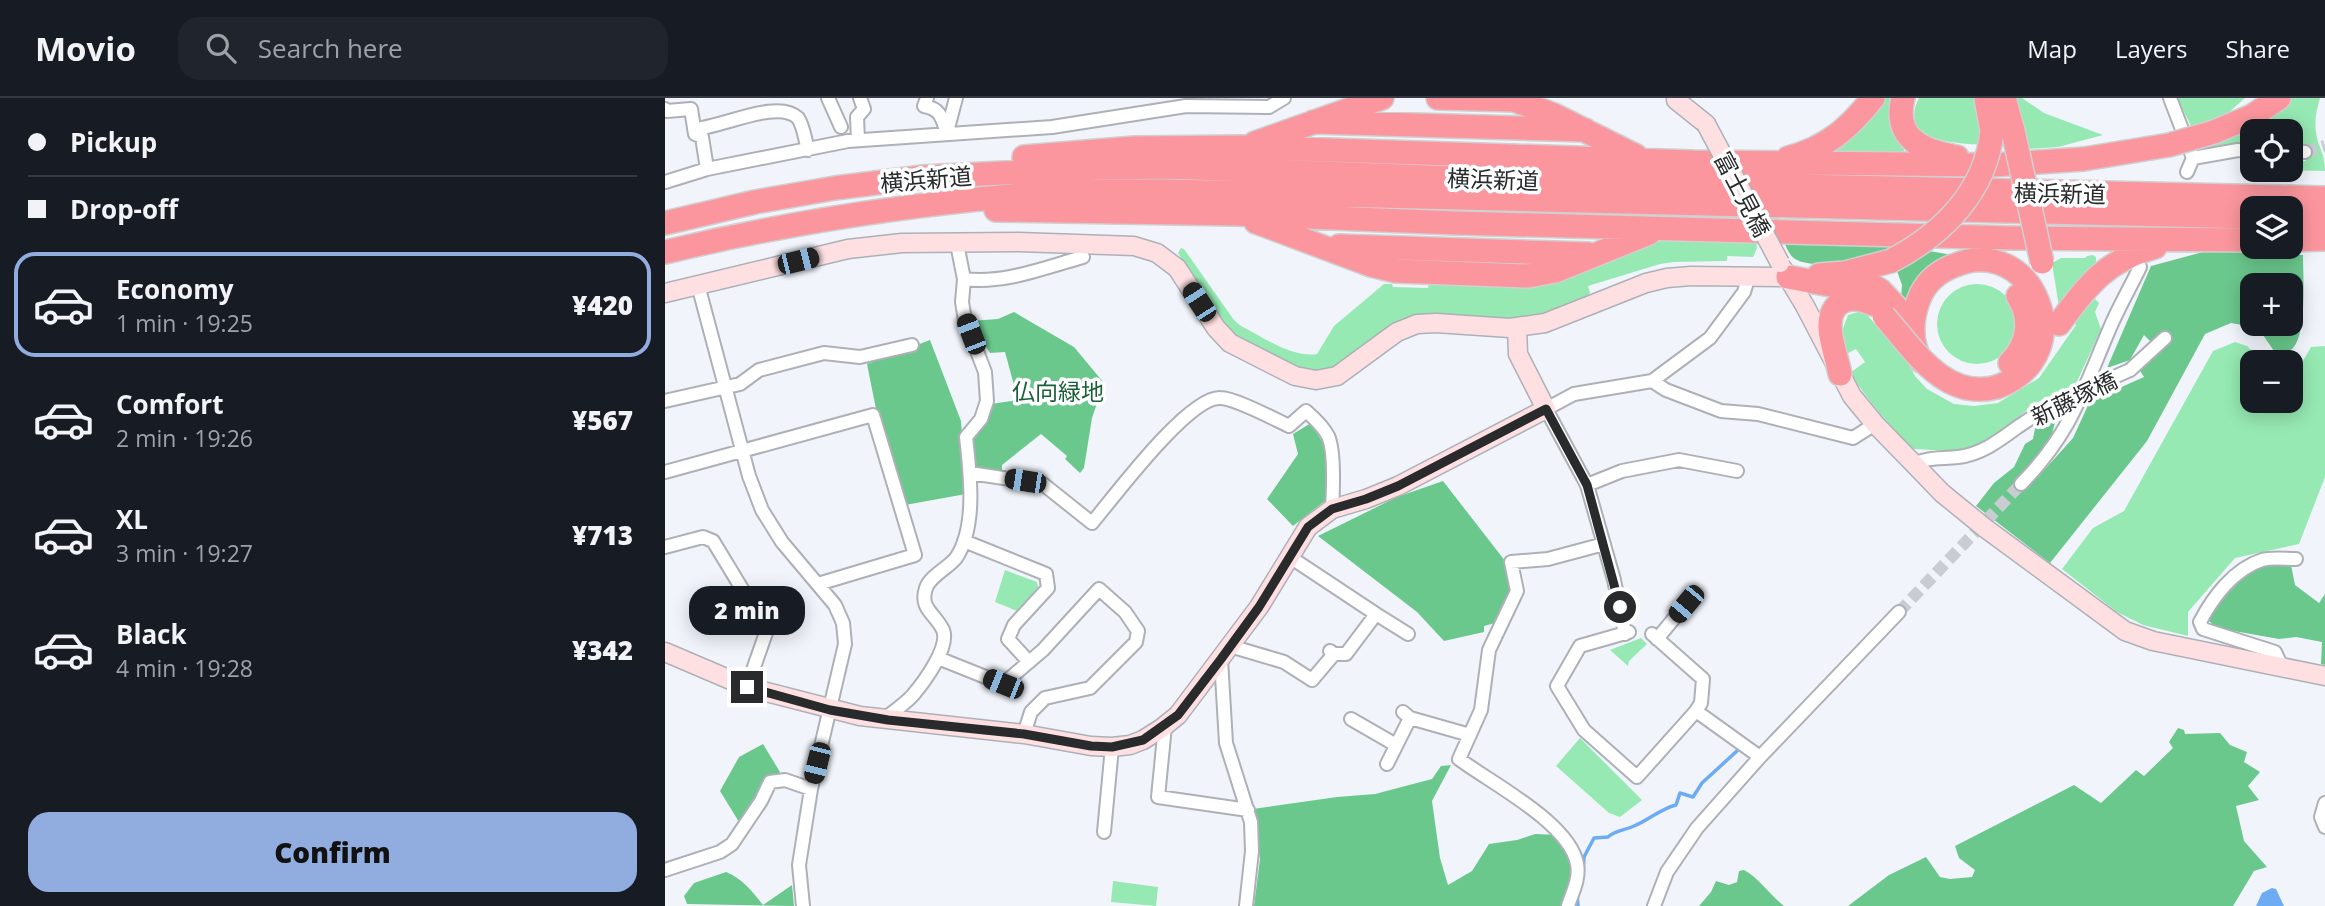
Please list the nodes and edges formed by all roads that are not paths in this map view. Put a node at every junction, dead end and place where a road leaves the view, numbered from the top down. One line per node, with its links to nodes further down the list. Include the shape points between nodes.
1 (828, 98): 27 (street)
2 (860, 98): 27 (street, via 864,108)
3 (927, 98): 25 (street, via 924,106 941,114)
4 (956, 98): 25 (street)
5 (1284, 98): 16 (street, via 1269,107)
6 (1382, 98): 18 (highway)
7 (1438, 98): 19 (highway, via 1514,100)
8 (1873, 98): 34 (highway, via 1850,126 1823,146)
9 (1903, 98): 35 (highway, via 1903,126 1924,148 1958,158)
10 (1986, 98): 23 (highway)
11 (2004, 98): 23 (highway)
12 (2170, 98): 32 (street)
13 (2256, 98): 24 (highway)
14 (2279, 98): 24 (highway)
15 (1675, 99): 62 (street, 富士見橋, bridge, via 1706,124)
16 (1245, 102): 25 (street, via 1186,106 1052,127)
17 (665, 109): 21 (street, via 691,109)
18 (1350, 109): 19 (highway); 20 (highway)
19 (1554, 116): 22 (highway)
20 (1313, 122): 22 (highway); 26 (highway)
21 (694, 129): 30 (street, via 707,129 762,108 784,109 800,121); 36 (street, via 702,137)
22 (1585, 130): 28 (highway)
23 (2002, 131): 63 (highway, bridge, via 1960,208 1930,238 1891,261); 74 (highway, bridge, via 2050,300 2050,329 2039,355)
24 (2214, 132): 35 (highway, bridge, via 2169,145)
25 (947, 133): 27 (street)
26 (1278, 134): 28 (highway); 29 (highway)
27 (848, 136): 30 (street)
28 (1617, 146): 33 (highway)
29 (1242, 147): 33 (highway); 39 (highway, via 1134,148 957,164)
30 (808, 150): 36 (street)
31 (2240, 150): 32 (street)
32 (2193, 158): 37 (street)
33 (1643, 159): 34 (highway)
34 (1754, 163): 35 (highway)
35 (2026, 164)
36 (707, 169): 38 (street)
37 (2187, 172)
38 (665, 182)
39 (835, 188): 40 (highway, 横浜新道, via 923,177 1169,167); 46 (highway, 横浜新道)
40 (2325, 198)
41 (901, 208): 42 (highway); 43 (highway, 横浜新道, via 1037,194 1169,191); 58 (highway, 横浜新道)
42 (1235, 214): 47 (highway); 48 (highway)
43 (2240, 217)
44 (2303, 217): 45 (highway)
45 (2325, 218)
46 (665, 223)
47 (1666, 228): 49 (highway); 53 (highway)
48 (1279, 230): 53 (highway); 56 (highway)
49 (1827, 233): 54 (highway); 57 (highway, via 1931,242)
50 (2325, 239): 52 (highway)
51 (2240, 240): 54 (highway)
52 (2303, 240)
53 (1626, 241): 60 (highway)
54 (2200, 242): 69 (highway, via 2155,247 2121,259 2103,271)
55 (957, 244): 59 (street, via 1019,242); 65 (street); 66 (street, via 902,243 848,249)
56 (1320, 245): 60 (highway); 60 (highway, via 1396,271 1528,276)
57 (1970, 251)
58 (665, 252)
59 (1091, 252): 65 (street, via 1009,279); 70 (street, via 1134,246 1157,253 1177,268 1230,343 1294,376 1316,380 1337,376 1397,332 1416,324)
60 (1595, 254)
61 (2140, 267): 86 (street, via 2062,435)
62 (1784, 270): 63 (highway); 64 (street); 68 (highway, via 1846,288); 73 (street, 富士見橋)
63 (1845, 273): 68 (highway, via 1872,285)
64 (1749, 276): 70 (street, via 1667,278 1545,323); 75 (street, via 1744,292 1710,338)
65 (964, 279): 85 (street, via 962,302 985,372 987,401 981,419 966,437)
66 (698, 285): 67 (street); 77 (street)
67 (665, 293)
68 (1885, 309): 73 (highway, via 1864,299 1848,298 1833,313 1830,328); 76 (highway, via 1946,363)
69 (2059, 324)
70 (1517, 327): 79 (street, via 1518,354)
71 (2165, 338): 82 (street, 新藤塚橋, bridge, via 2130,370 2051,405 1981,452)
72 (912, 345): 77 (street, via 860,357 824,353 759,370)
73 (1840, 374): 80 (street, 富士見橋)
74 (2019, 375): 76 (highway); 76 (highway, via 2037,353 2043,331 2041,308 2031,286 2012,270 1988,261 1966,261 1938,274 1924,289 1914,315 1913,337 1919,358 1934,376 1955,388 1971,393)
75 (1652, 381): 79 (street, via 1574,394); 80 (street, via 1721,411 1758,414 1853,438)
76 (1996, 381): 76 (highway, via 2023,345 2025,309 2015,291 2003,282 1981,275 1959,279 1946,286 1933,304 1928,324 1931,345 1940,362 1953,371)
77 (727, 387): 78 (street); 81 (street)
78 (665, 401)
79 (1546, 409): 87 (street); 88 (street, via 1398,486)
80 (1875, 424): 82 (street, 富士見橋)
81 (742, 451): 84 (street); 94 (street, via 762,510); 94 (street, via 873,415 915,555)
82 (1913, 464): 103 (street, 富士見橋, via 1985,528 2125,631)
83 (1737, 471): 87 (street, via 1679,460 1622,471)
84 (665, 472)
85 (969, 473): 88 (street, via 1043,484 1092,523 1162,438 1205,401 1221,397 1289,426 1306,411 1321,425 1329,438); 89 (street)
86 (2021, 484)
87 (1587, 485): 90 (street)
88 (1332, 509): 92 (street, via 1308,527)
89 (964, 541): 101 (street, via 956,557 928,583 923,601 943,629 945,643); 102 (street, via 1046,574 1048,588 1014,625 1008,639)
90 (1604, 544): 107 (street, via 1627,633 1580,646 1557,686 1584,730 1637,777); 112 (street, via 1548,559 1511,562 1517,591 1489,650 1481,710)
91 (665, 547): 105 (street, via 703,537 713,541 767,630)
92 (1290, 557): 97 (street); 100 (street)
93 (2296, 559): 103 (street, via 2264,560 2239,571 2200,622 2203,629 2275,652)
94 (818, 584): 106 (street, via 835,605 845,644)
95 (1686, 604): 107 (street, via 1655,636 1703,680)
96 (1899, 612): 115 (street)
97 (1376, 614): 98 (street); 100 (street, via 1346,653 1332,653 1312,680 1284,662)
98 (1408, 634)
99 (665, 652): 105 (street)
100 (1226, 652): 110 (street); 119 (street, via 1226,743)
101 (938, 658): 102 (street, via 1003,684); 108 (street, via 912,696)
102 (1029, 662): 111 (street, via 1099,589 1138,631 1136,642 1090,688 1045,698 1031,712)
103 (2282, 667): 104 (street, 富士見橋)
104 (2325, 676)
105 (747, 687): 106 (street)
106 (830, 710): 108 (street); 117 (street)
107 (1696, 711): 115 (street)
108 (884, 719): 111 (street)
109 (1351, 719): 113 (street)
110 (1165, 726): 114 (street, via 1143,740); 119 (street, via 1158,797)
111 (1024, 734): 114 (street)
112 (1470, 735): 113 (street, via 1406,715); 125 (street, via 1459,759 1522,801 1573,849 1578,867)
113 (1396, 745): 116 (street)
114 (1112, 747): 121 (street)
115 (1760, 757): 126 (street, via 1697,828 1667,872)
116 (1387, 764)
117 (811, 789): 122 (street, via 785,780 770,782 732,844); 123 (street, via 799,865)
118 (2325, 803): 120 (street, via 2321,817)
119 (1248, 810): 124 (street, via 1252,851)
120 (2325, 827)
121 (1104, 832)
122 (665, 870)
123 (803, 906)
124 (1246, 906)
125 (1568, 906)
126 (1654, 906)

